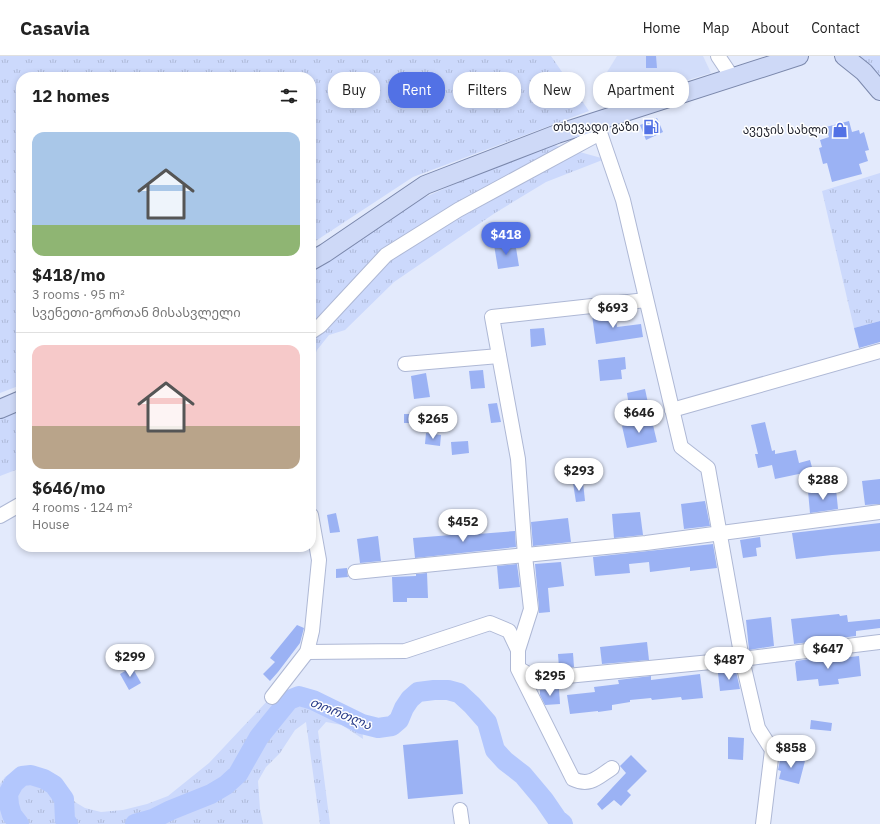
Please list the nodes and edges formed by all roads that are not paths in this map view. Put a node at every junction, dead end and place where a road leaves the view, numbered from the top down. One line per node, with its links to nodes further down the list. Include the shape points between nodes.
1 (718, 56): 4 (street)
2 (799, 56): 4 (main road)
3 (844, 56): 5 (main road, via 864,72)
4 (732, 77): 6 (main road)
5 (880, 91)
6 (598, 127): 7 (main road, via 557,134 425,185); 8 (street, via 623,200); 9 (street, via 386,255)
7 (316, 258)
8 (646, 300): 11 (street, via 492,317); 15 (street)
9 (316, 329)
10 (880, 351): 15 (street)
11 (499, 356): 12 (street); 21 (street, via 518,459)
12 (406, 364)
13 (16, 402): 14 (main road)
14 (0, 409)
15 (672, 410): 19 (street, via 681,447 708,468)
16 (16, 507): 18 (street)
17 (880, 512): 19 (street)
18 (0, 516)
19 (719, 533): 21 (street); 26 (street)
20 (316, 543): 25 (street, via 319,560 312,631)
21 (525, 556): 22 (street); 24 (street, via 531,609)
22 (355, 572)
23 (880, 642): 26 (street)
24 (518, 650): 25 (street, via 509,631 490,623 405,651); 27 (street)
25 (307, 652): 28 (street)
26 (742, 659): 27 (street, via 536,680); 30 (street, via 758,728 772,750)
27 (518, 668): 29 (street, via 573,779 589,782)
28 (272, 696)
29 (612, 768)
30 (763, 824)

